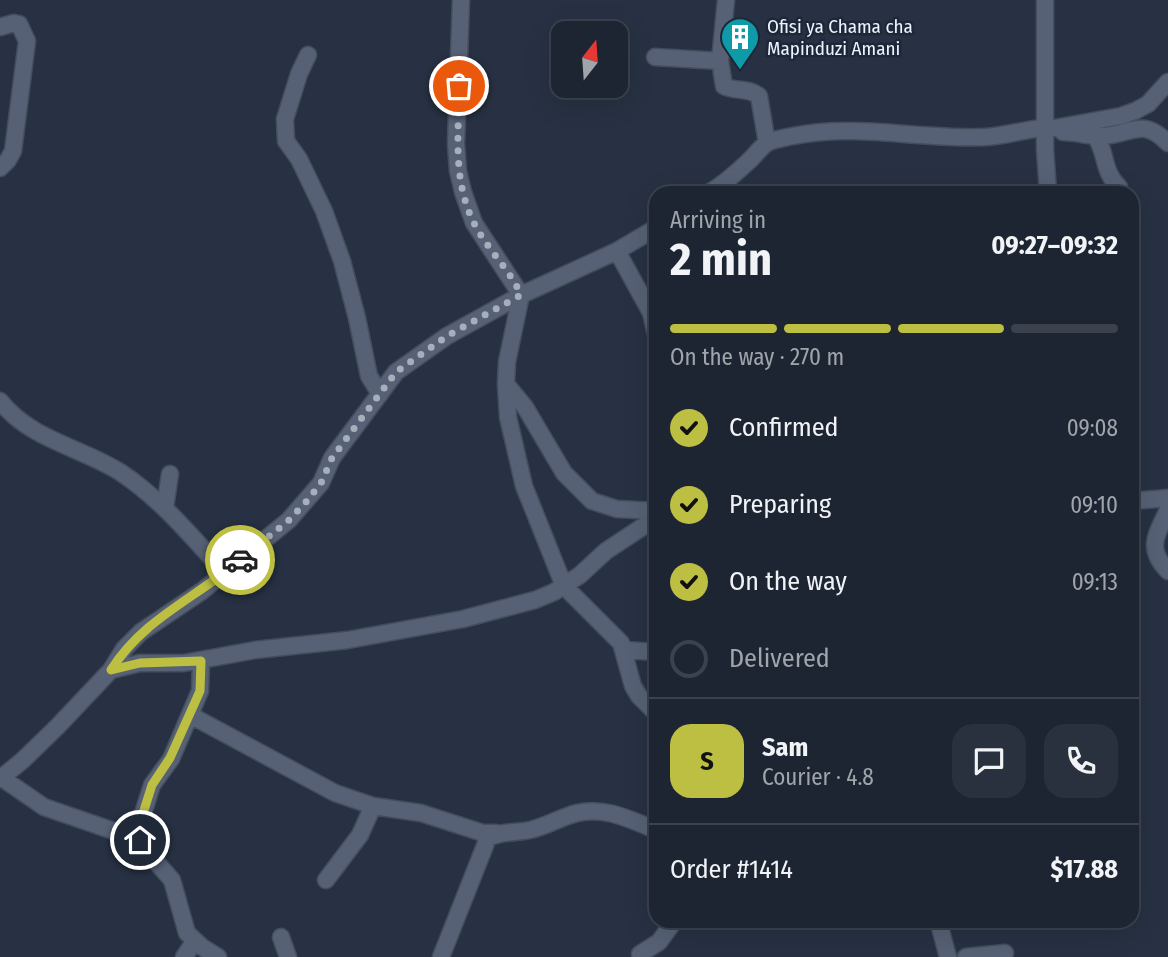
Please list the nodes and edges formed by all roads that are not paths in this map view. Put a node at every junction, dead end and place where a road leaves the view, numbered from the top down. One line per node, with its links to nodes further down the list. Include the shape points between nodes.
1 (461, 0): 19 (street, via 456,144 463,192 474,223)
2 (726, 0): 7 (street)
3 (1045, 0): 9 (street)
4 (0, 27): 13 (street, via 19,24 27,41 13,151)
5 (308, 55): 22 (street, via 285,119 286,141 324,211 357,318 369,376)
6 (655, 57): 7 (street)
7 (720, 61): 11 (street, via 724,86 759,96)
8 (1168, 82): 9 (street, via 1135,111)
9 (1050, 127): 10 (street); 11 (street, via 985,137 835,130); 15 (street)
10 (1094, 135): 12 (street, via 1148,128); 16 (street, via 1108,173)
11 (767, 143): 14 (street)
12 (1168, 143)
13 (0, 168)
14 (734, 186)
15 (1048, 186)
16 (1118, 186)
17 (649, 232): 18 (street)
18 (617, 251): 19 (street); 20 (street)
19 (521, 295): 21 (street); 22 (street, via 416,356 396,372)
20 (649, 309)
21 (506, 384): 29 (street, via 525,407 564,474 592,501 617,509); 33 (street, via 508,417 524,486)
22 (380, 394): 32 (street, via 306,502)
23 (0, 401): 27 (street, via 24,426 104,462)
24 (170, 474): 27 (street)
25 (1168, 498): 26 (street)
26 (1139, 500)
27 (165, 507): 32 (street)
28 (1168, 510): 31 (street, via 1154,546)
29 (649, 511)
30 (649, 523): 33 (street)
31 (1168, 572)
32 (225, 573): 37 (street, via 141,632)
33 (564, 586): 34 (street); 36 (street, via 535,600 463,619)
34 (625, 650): 35 (street); 38 (street, via 633,686)
35 (649, 652)
36 (201, 661): 37 (street, via 140,663); 39 (street, via 201,687)
37 (111, 670): 40 (street)
38 (649, 706)
39 (190, 715): 41 (street, via 335,793); 44 (street, via 152,785 139,826)
40 (1, 778): 44 (street, via 44,807)
41 (373, 806): 43 (street); 45 (street, via 359,835)
42 (649, 827): 43 (street, via 606,811 584,811 526,831)
43 (496, 833): 55 (street, via 484,846)
44 (140, 840): 49 (street, via 172,880 183,923)
45 (326, 880)
46 (669, 928): 51 (street, via 659,942)
47 (940, 928): 56 (street)
48 (281, 937): 54 (street)
49 (194, 942): 52 (street); 53 (street)
50 (1005, 953): 57 (street)
51 (640, 954)
52 (184, 957)
53 (219, 957)
54 (288, 957)
55 (441, 957)
56 (948, 957)
57 (966, 957)

